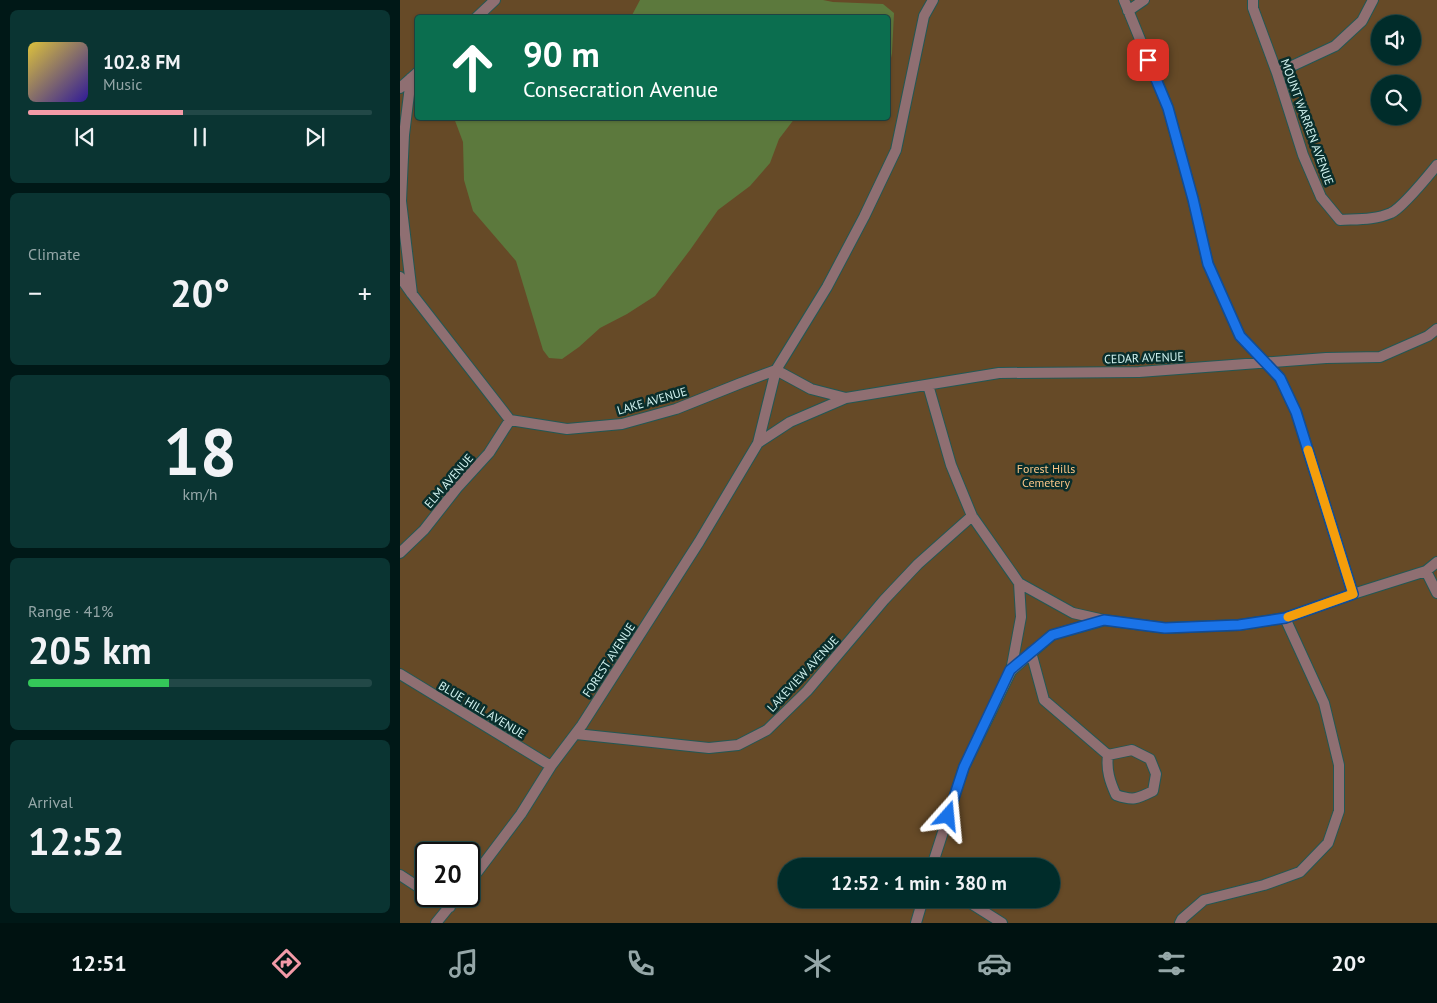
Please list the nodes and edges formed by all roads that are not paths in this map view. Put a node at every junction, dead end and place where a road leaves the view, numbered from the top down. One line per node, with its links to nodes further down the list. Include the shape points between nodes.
1 (495, 0): 8 (lane)
2 (933, 0): 17 (lane, via 924,16 896,150 827,287)
3 (1124, 0): 7 (lane)
4 (1144, 0): 7 (lane)
5 (1253, 0): 9 (lane, MOUNT WARREN AVENUE)
6 (1373, 0): 9 (lane, via 1362,21 1335,46)
7 (1128, 11): 16 (lane, via 1168,108 1208,264 1240,336)
8 (479, 15)
9 (1276, 73): 12 (lane, MOUNT WARREN AVENUE, via 1303,155 1321,197 1340,220 1367,219 1392,212)
10 (414, 75): 11 (lane); 14 (lane, via 404,136 401,201)
11 (400, 88)
12 (1437, 165)
13 (400, 277): 14 (lane)
14 (412, 294): 20 (lane)
15 (1437, 329): 16 (lane, CEDAR AVENUE, via 1380,357)
16 (1266, 363): 18 (lane, CEDAR AVENUE, via 1139,372 999,373); 28 (lane, via 1280,378 1296,412)
17 (776, 370): 19 (lane, via 811,389); 20 (lane, LAKE AVENUE, via 676,409 622,424 567,429); 21 (lane, FOREST AVENUE)
18 (928, 385): 19 (lane, CEDAR AVENUE); 22 (lane, via 951,465)
19 (846, 398): 21 (lane, FOREST AVENUE, via 790,422)
20 (510, 420): 23 (lane, ELM AVENUE, via 489,453 424,530)
21 (758, 443): 34 (lane, FOREST AVENUE, via 700,542)
22 (972, 516): 26 (lane); 34 (lane, LAKEVIEW AVENUE, via 918,564 807,691 768,730 738,745 709,748)
23 (400, 553)
24 (1437, 562): 25 (lane)
25 (1426, 572): 27 (lane); 28 (lane)
26 (1020, 583): 30 (lane, via 1074,613); 32 (lane, via 1021,616)
27 (1437, 593)
28 (1353, 594): 29 (lane)
29 (1285, 618): 30 (lane, via 1239,625 1165,628); 47 (lane, via 1324,703 1339,765 1340,811 1328,843 1300,872 1264,886 1204,900)
30 (1104, 620): 31 (lane, via 1052,635)
31 (1031, 652): 32 (lane); 35 (lane, via 1044,700)
32 (1010, 670): 37 (lane, via 964,767)
33 (400, 674): 36 (lane, BLUE HILL AVENUE)
34 (576, 734): 36 (lane, FOREST AVENUE)
35 (1108, 755): 35 (lane, via 1132,750 1150,759 1156,774 1153,791 1130,800 1116,795 1106,767)
36 (551, 766): 38 (lane, FOREST AVENUE, via 522,814)
37 (935, 858)
38 (480, 869)
39 (400, 874): 40 (lane)
40 (415, 884)
41 (450, 907): 44 (lane)
42 (920, 908): 45 (lane)
43 (978, 908): 46 (lane)
44 (436, 923)
45 (916, 923)
46 (1002, 923)
47 (1180, 923)

